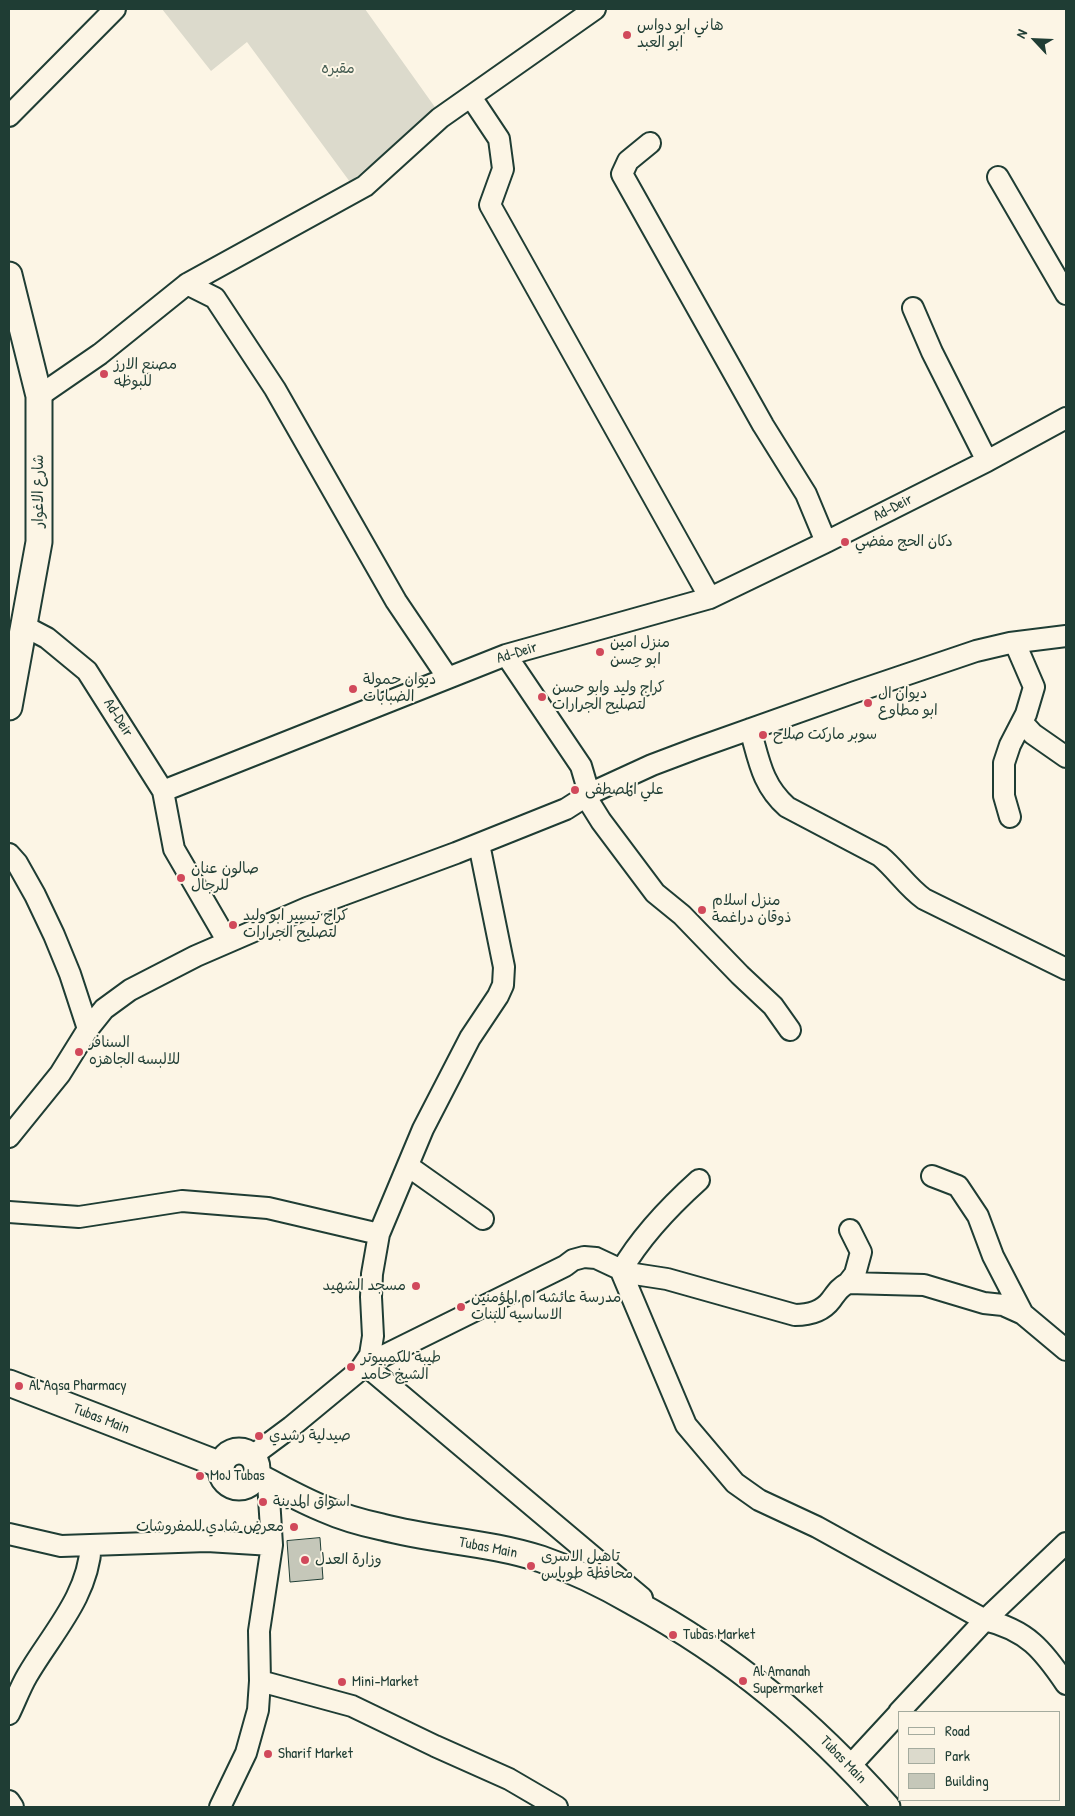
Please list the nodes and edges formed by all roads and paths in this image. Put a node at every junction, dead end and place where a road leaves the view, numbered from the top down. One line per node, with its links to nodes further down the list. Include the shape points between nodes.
1 (115, 9): 4 (street)
2 (595, 9): 3 (street)
3 (470, 97): 8 (street, via 440,118 365,186); 15 (street, via 499,139 503,169 490,205)
4 (9, 116)
5 (650, 143): 14 (street, via 628,161 622,174 763,425 806,494)
6 (998, 177): 9 (street)
7 (9, 275): 11 (main road, شارع الاغوار)
8 (186, 284): 11 (street, via 100,354); 20 (street, via 215,298 231,322 275,389 396,601)
9 (1066, 294)
10 (912, 308): 13 (street)
11 (39, 396): 16 (main road, شارع الاغوار, via 39,542)
12 (1066, 418): 13 (street, Ad-Deir)
13 (987, 461): 14 (street, Ad-Deir)
14 (826, 542): 15 (street, Ad-Deir)
15 (710, 598): 19 (street, Ad-Deir)
16 (24, 626): 21 (main road, شارع الاغوار); 25 (street, Ad-Deir, via 47,638 88,671)
17 (1066, 636): 18 (street)
18 (1015, 642): 22 (street, via 1034,687); 23 (street, via 964,655)
19 (506, 655): 20 (street, Ad-Deir); 26 (street, via 581,766)
20 (448, 678): 25 (street, Ad-Deir)
21 (9, 708)
22 (1022, 722): 24 (street); 27 (street, via 1004,763 1004,796)
23 (750, 729): 26 (street, via 674,756); 31 (street, via 765,780 787,807 880,856 924,899)
24 (1066, 758)
25 (164, 791): 30 (street, via 174,849)
26 (589, 795): 28 (street, via 566,809); 33 (street, via 601,821 655,892 773,1006)
27 (1010, 818)
28 (479, 844): 30 (street, via 307,908); 35 (street, via 504,967 503,985 464,1049)
29 (9, 854): 32 (street, via 26,879 54,935)
30 (228, 942): 32 (street, via 120,996)
31 (1066, 969)
32 (88, 1029): 34 (street, via 60,1074)
33 (790, 1030)
34 (11, 1127)
35 (408, 1166): 39 (street); 41 (street)
36 (932, 1176): 44 (street, via 958,1186 978,1216 993,1256)
37 (699, 1180): 42 (street, via 669,1207 632,1251)
38 (9, 1212): 41 (street, via 79,1217 182,1201 268,1208)
39 (483, 1219)
40 (850, 1230): 43 (street, via 861,1252 855,1274)
41 (380, 1234): 46 (street, via 372,1274 373,1346)
42 (621, 1271): 43 (street, via 667,1279 795,1316 821,1310 838,1288); 46 (street, via 596,1258 573,1260); 54 (street, via 686,1425 735,1482 759,1500 817,1527)
43 (848, 1283): 44 (street, via 924,1285 984,1303 1003,1305)
44 (1023, 1314): 45 (street)
45 (1066, 1350)
46 (365, 1363): 48 (street, via 291,1427); 53 (street)
47 (9, 1383): 48 (main road, Tubas Main, via 221,1465 233,1452 245,1452)
48 (259, 1471): 52 (street); 53 (main road, Tubas Main, via 326,1510 381,1527 500,1548 542,1559 595,1581)
49 (9, 1534): 51 (street, via 61,1546)
50 (1066, 1543): 54 (street)
51 (91, 1545): 52 (street, via 207,1541); 58 (street, via 88,1568 76,1600 27,1676)
52 (272, 1545): 55 (street, via 259,1631)
53 (667, 1620): 60 (main road, Tubas Main, via 757,1682 800,1717)
54 (985, 1620): 56 (street, via 1004,1624 1024,1635 1040,1649); 57 (street)
55 (260, 1681): 63 (street, via 258,1710 250,1744); 64 (street, via 352,1706 509,1778)
56 (1066, 1684)
57 (901, 1711)
58 (9, 1714)
59 (898, 1714): 60 (street)
60 (850, 1766): 65 (main road, Tubas Main)
61 (9, 1801): 62 (street)
62 (13, 1807)
63 (220, 1807)
64 (558, 1807)
65 (887, 1807)

